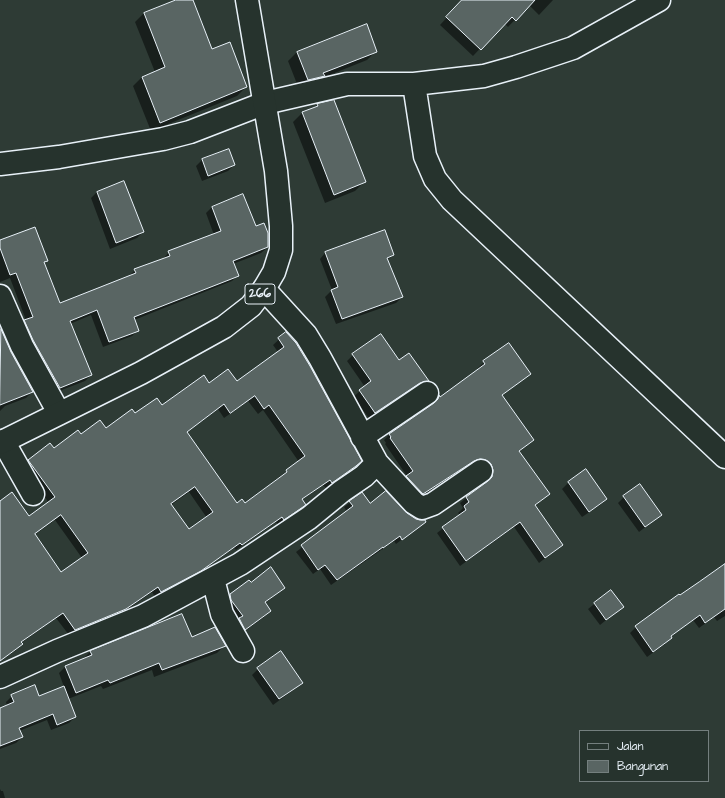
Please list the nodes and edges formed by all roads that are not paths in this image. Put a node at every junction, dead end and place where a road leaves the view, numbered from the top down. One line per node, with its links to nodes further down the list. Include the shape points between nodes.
1 (247, 0): 4 (street, 266)
2 (659, 0): 3 (street, via 573,48 484,76)
3 (414, 84): 4 (street, via 347,84); 12 (street, via 425,156 434,179 452,200)
4 (265, 103): 5 (street, via 190,132 162,139 59,157); 6 (street, 266, via 276,171 281,250 274,272)
5 (0, 164)
6 (264, 288): 9 (street, 266, via 251,306 224,327 141,373); 10 (street, via 306,335)
7 (0, 296): 9 (street, via 22,346)
8 (427, 393): 10 (street)
9 (59, 413): 11 (street, 266)
10 (362, 437): 13 (street)
11 (2, 442): 15 (street)
12 (725, 457)
13 (377, 463): 14 (street, via 414,503 422,508 433,504); 16 (street, via 309,518)
14 (481, 471)
15 (33, 494)
16 (213, 579): 17 (street, via 222,614); 18 (street, via 143,616)
17 (243, 651)
18 (0, 677)

